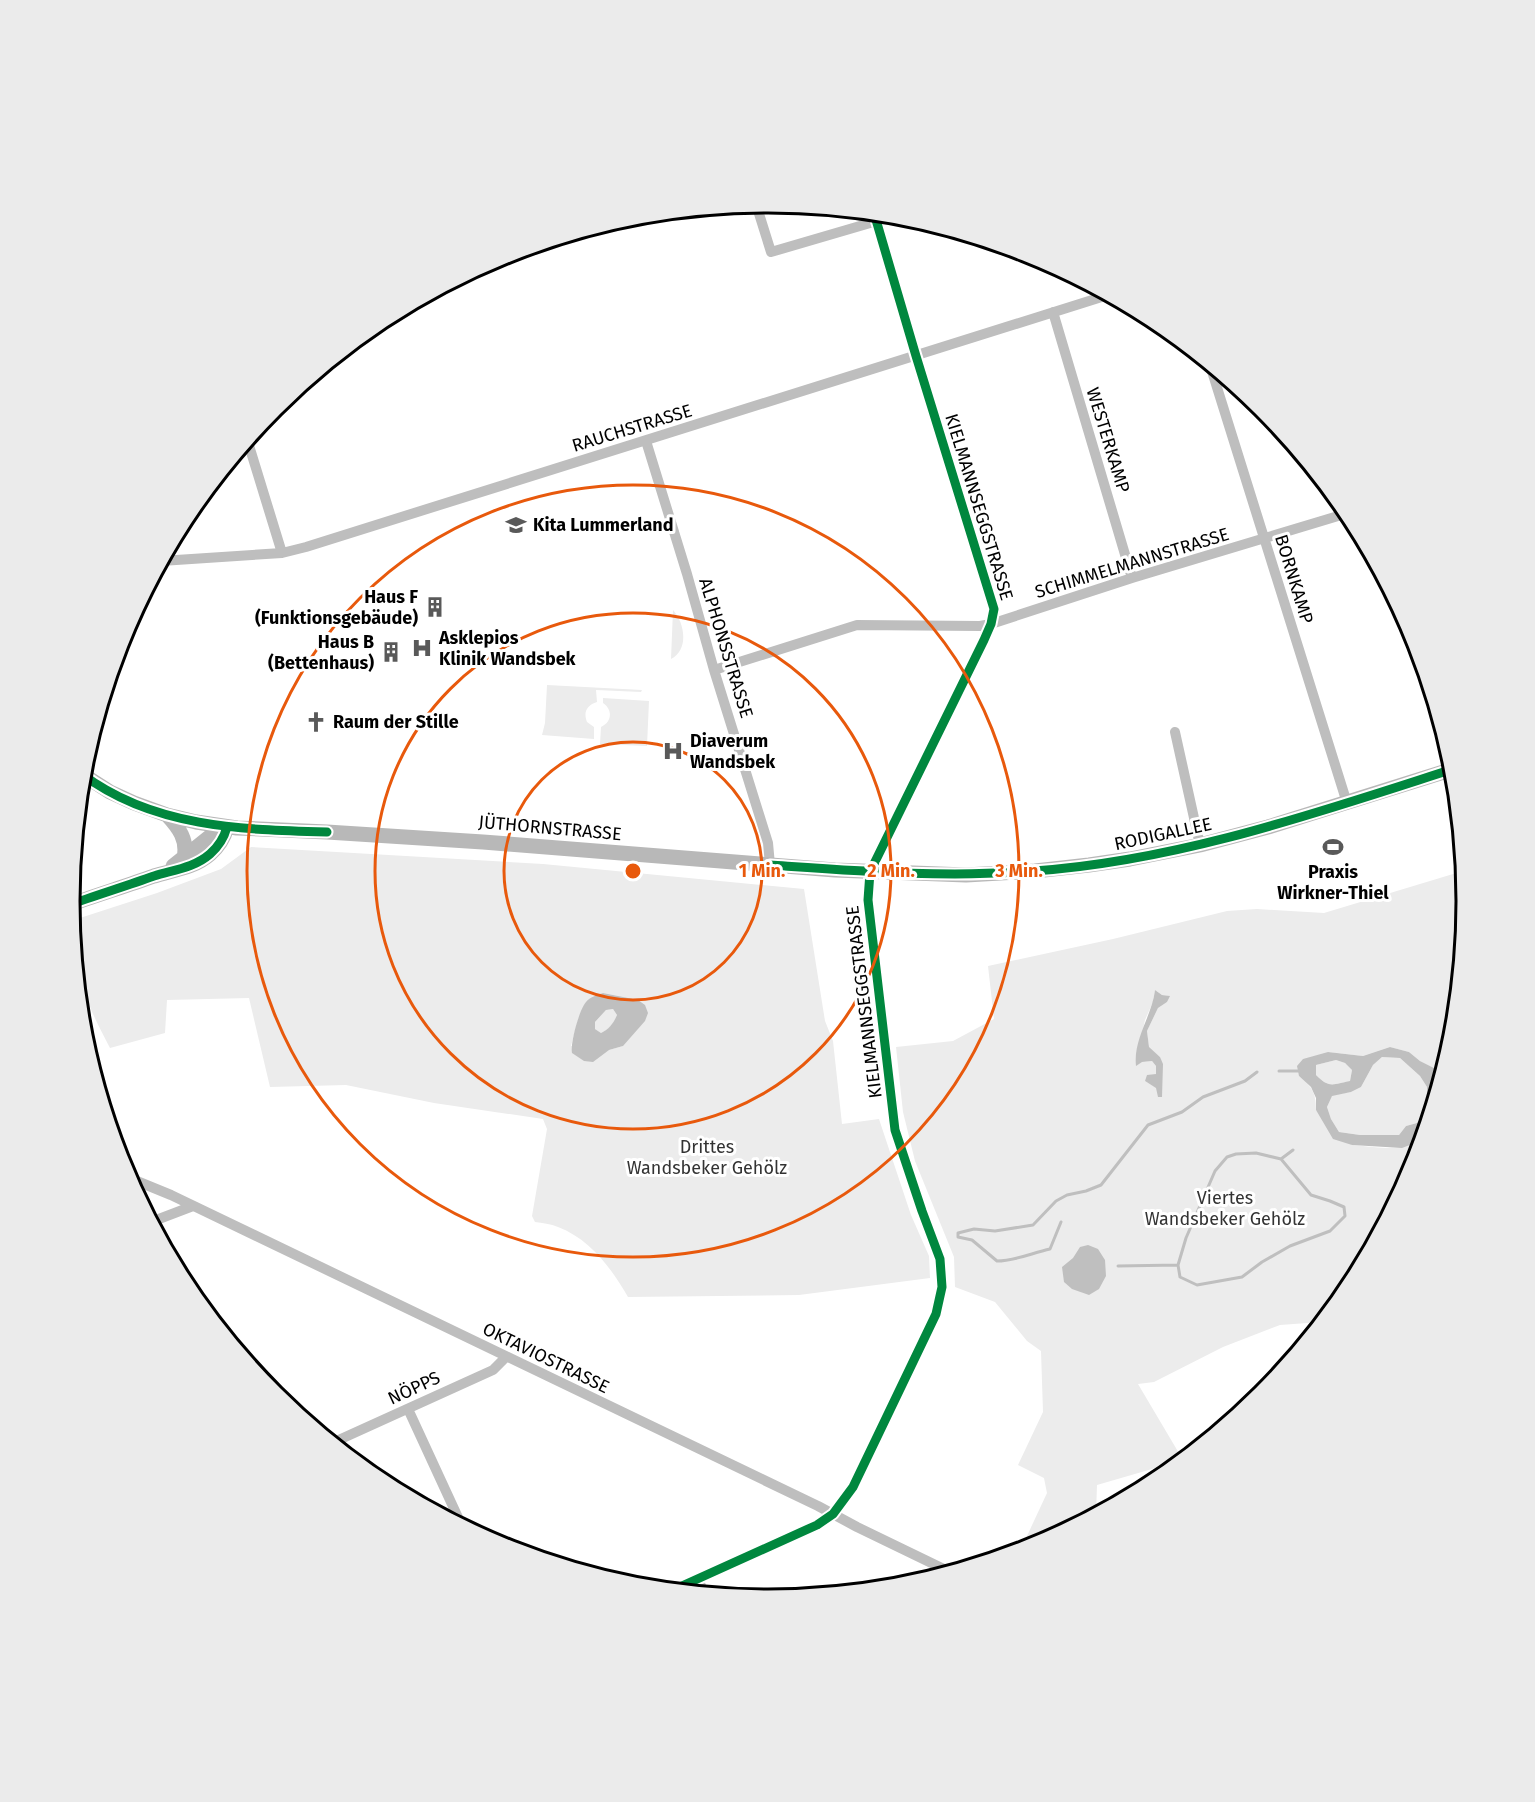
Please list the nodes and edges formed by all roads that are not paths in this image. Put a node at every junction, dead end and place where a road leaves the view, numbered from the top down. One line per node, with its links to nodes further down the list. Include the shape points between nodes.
1 (759, 213): 2 (street, via 771,252)
2 (865, 220)
3 (876, 222): 6 (street, KIELMANNSEGGSTRASSE)
4 (1099, 298): 5 (street, RAUCHSTRASSE)
5 (1053, 312): 6 (street, RAUCHSTRASSE); 14 (street, WESTERKAMP)
6 (916, 356): 8 (street, RAUCHSTRASSE); 15 (street, KIELMANNSEGGSTRASSE, via 994,609)
7 (1214, 378): 11 (street, BORNKAMP)
8 (646, 441): 12 (street, RAUCHSTRASSE); 16 (street, ALPHONSSTRASSE)
9 (249, 448): 12 (street)
10 (1338, 516): 11 (street, SCHIMMELMANNSTRASSE)
11 (1264, 540): 14 (street, SCHIMMELMANNSTRASSE); 20 (street, BORNKAMP)
12 (282, 553): 13 (street, RAUCHSTRASSE)
13 (170, 560)
14 (1132, 578): 15 (street, SCHIMMELMANNSTRASSE)
15 (991, 624): 16 (street, SCHIMMELMANNSTRASSE, via 857,625); 26 (street, KIELMANNSEGGSTRASSE)
16 (714, 670): 25 (street, ALPHONSSTRASSE, via 768,843)
17 (1175, 732): 23 (street, RODIGALLEE)
18 (1443, 772): 20 (main road, RODIGALLEE)
19 (90, 781): 21 (main road, JÜTHORNSTRASSE)
20 (1347, 803): 23 (main road, RODIGALLEE)
21 (167, 815): 22 (main road, JÜTHORNSTRASSE); 24 (main road, via 183,835)
22 (227, 827): 24 (main road); 25 (main road, JÜTHORNSTRASSE, via 483,842); 27 (main road, via 210,854 190,866)
23 (1200, 845): 26 (main road, RODIGALLEE, via 1035,871 966,875)
24 (184, 858): 27 (main road)
25 (770, 866): 26 (main road, JÜTHORNSTRASSE)
26 (870, 872): 35 (street, KIELMANNSEGGSTRASSE, via 868,900 895,1130 940,1258 942,1287 936,1314 878,1436 853,1487)
27 (157, 875): 28 (main road)
28 (80, 901)
29 (140, 1183): 30 (street, OKTAVIOSTRASSE)
30 (193, 1206): 31 (street); 32 (street, OKTAVIOSTRASSE)
31 (158, 1219)
32 (506, 1357): 33 (street, NÖPPS, via 493,1370); 35 (street, OKTAVIOSTRASSE)
33 (408, 1409): 34 (street, NÖPPS); 36 (street)
34 (340, 1440)
35 (833, 1514): 37 (street, OKTAVIOSTRASSE); 38 (street, KIELMANNSEGGSTRASSE)
36 (457, 1515)
37 (940, 1567)
38 (698, 1579): 39 (street, KIELMANNSEGGSTRASSE); 40 (street)
39 (687, 1584)
40 (701, 1586)

